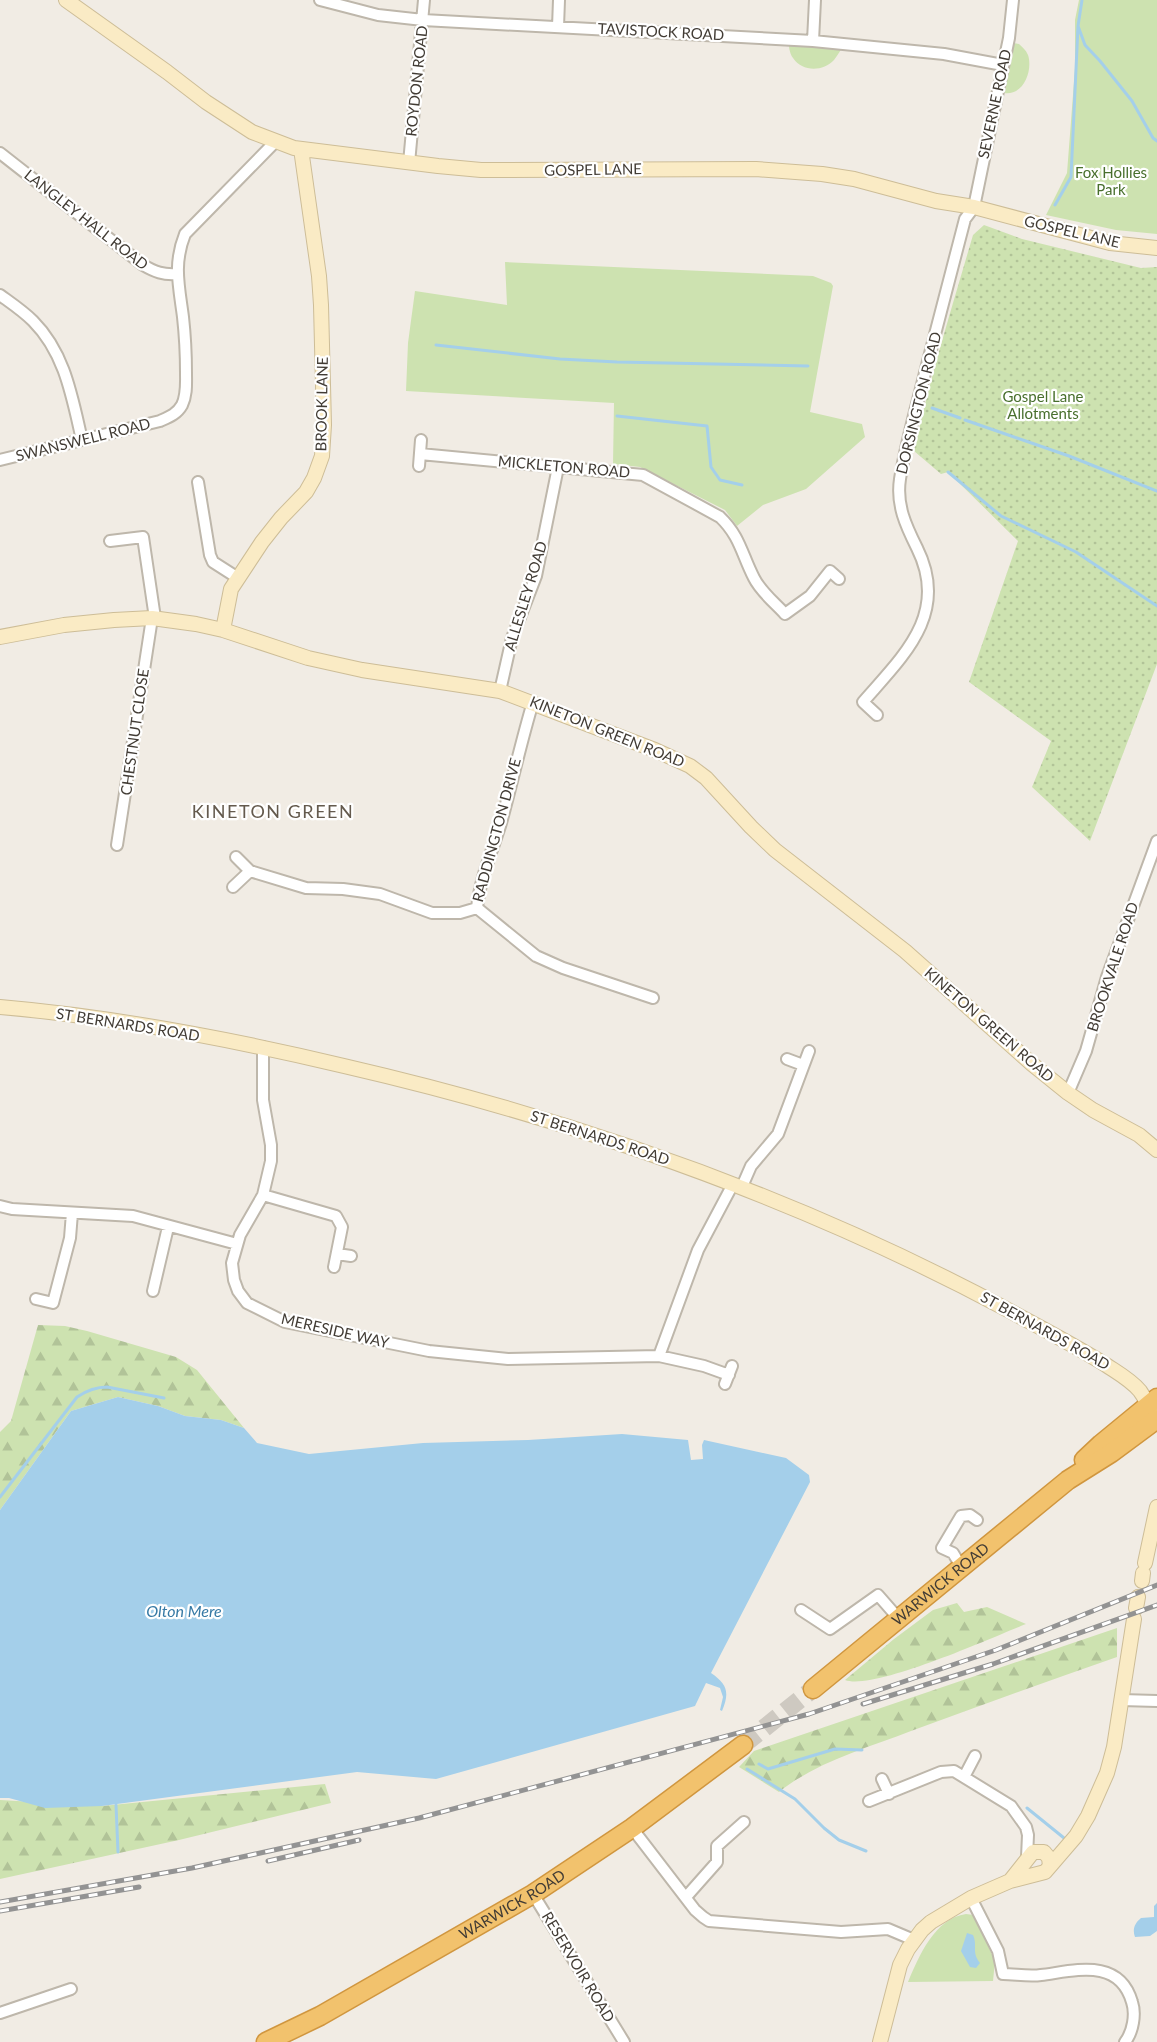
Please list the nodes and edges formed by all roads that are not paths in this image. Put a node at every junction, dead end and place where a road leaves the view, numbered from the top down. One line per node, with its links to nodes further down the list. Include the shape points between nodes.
1 (66, 0): 11 (street, GOSPEL LANE, via 206,102 252,132)
2 (320, 0): 7 (street, TAVISTOCK ROAD, via 378,15)
3 (424, 0): 7 (street, ROYDON ROAD)
4 (559, 0): 8 (street)
5 (815, 0): 9 (street)
6 (1013, 0): 10 (street, SEVERNE ROAD)
7 (423, 20): 8 (street, TAVISTOCK ROAD); 14 (street, ROYDON ROAD)
8 (558, 27): 9 (street, TAVISTOCK ROAD)
9 (813, 41): 10 (street, TAVISTOCK ROAD, via 944,54)
10 (1004, 65): 15 (street, SEVERNE ROAD)
11 (276, 141): 12 (street, GOSPEL LANE); 17 (street, SWANSWELL ROAD, via 185,234)
12 (300, 149): 14 (street, GOSPEL LANE); 27 (street, BROOK LANE, via 319,276 324,444 306,492 281,518)
13 (0, 153): 17 (street, LANGLEY HALL ROAD, via 143,265 155,273)
14 (409, 163): 15 (street, GOSPEL LANE, via 500,171 756,169 822,174)
15 (974, 207): 16 (street, GOSPEL LANE, via 1110,243); 34 (street, DORSINGTON ROAD, via 965,219 900,481 902,515 929,579 924,620 916,639 863,702)
16 (1157, 248)
17 (177, 274): 19 (street, SWANSWELL ROAD, via 186,361 183,403 160,421)
18 (0, 295): 19 (street, via 32,319 50,343 63,366)
19 (82, 440): 22 (street, SWANSWELL ROAD)
20 (422, 440): 21 (street)
21 (420, 454): 23 (street); 24 (street, MICKLETON ROAD)
22 (0, 460)
23 (419, 466)
24 (558, 467): 28 (street, MICKLETON ROAD, via 643,475 720,517 737,536 760,589 785,614 810,596 830,571); 32 (street, ALLESLEY ROAD, via 536,576 512,638)
25 (198, 482): 27 (street, via 210,555 213,562)
26 (110, 541): 29 (street, CHESTNUT CLOSE, via 143,537)
27 (238, 578): 30 (street, BROOK LANE, via 231,589)
28 (839, 579)
29 (154, 618): 30 (street, KINETON GREEN ROAD); 31 (street, KINETON GREEN ROAD, via 64,625); 36 (street, CHESTNUT CLOSE)
30 (223, 630): 32 (street, KINETON GREEN ROAD, via 308,658 362,670)
31 (0, 637)
32 (500, 691): 33 (street, KINETON GREEN ROAD)
33 (533, 702): 41 (street, RADDINGTON DRIVE, via 481,880); 48 (street, KINETON GREEN ROAD, via 655,750 706,777 776,850 904,951)
34 (877, 715)
35 (1157, 841): 38 (street, BROOKVALE ROAD)
36 (117, 845)
37 (236, 857): 39 (street, RADDINGTON DRIVE)
38 (1152, 870): 48 (street, BROOKVALE ROAD, via 1107,977 1086,1051)
39 (250, 871): 40 (street); 41 (street, RADDINGTON DRIVE, via 306,888 380,894 432,913 460,913)
40 (233, 887)
41 (477, 908): 42 (street, via 536,956)
42 (653, 998)
43 (0, 1007): 44 (street, ST BERNARDS ROAD, via 135,1024)
44 (263, 1047): 50 (street, ST BERNARDS ROAD, via 477,1099 587,1132); 51 (street, MERESIDE WAY, via 262,1100 271,1145)
45 (809, 1051): 47 (street)
46 (787, 1059): 47 (street)
47 (803, 1065): 50 (street, via 778,1134)
48 (1068, 1093): 49 (street, KINETON GREEN ROAD)
49 (1157, 1150)
50 (738, 1186): 61 (street, via 698,1250); 63 (street, ST BERNARDS ROAD, via 860,1236 1081,1349 1126,1377)
51 (263, 1195): 55 (street, MERESIDE WAY); 56 (street, via 336,1216 342,1227)
52 (0, 1206): 53 (street)
53 (72, 1213): 54 (street, via 133,1216); 60 (street, via 70,1238 53,1303)
54 (168, 1227): 55 (street); 59 (street)
55 (237, 1244): 61 (street, MERESIDE WAY, via 232,1263 238,1291 247,1303 285,1322 429,1351 508,1359)
56 (337, 1254): 57 (street); 58 (street)
57 (351, 1256)
58 (334, 1267)
59 (153, 1291)
60 (36, 1299)
61 (659, 1356): 62 (street, MERESIDE WAY)
62 (729, 1375)
63 (1155, 1413): 66 (highway, WARWICK ROAD, via 1101,1444 1068,1480)
64 (1157, 1509): 67 (street)
65 (977, 1520): 66 (street, via 970,1515 961,1516 942,1548 953,1553)
66 (962, 1569): 70 (highway, WARWICK ROAD)
67 (1143, 1572)
68 (1136, 1608): 72 (street)
69 (801, 1610): 70 (street, via 830,1629 878,1595)
70 (899, 1619): 71 (highway, WARWICK ROAD)
71 (813, 1689)
72 (1121, 1700): 73 (street); 83 (street, via 1107,1773 1088,1815)
73 (1157, 1701)
74 (743, 1745): 81 (highway, WARWICK ROAD)
75 (975, 1756): 76 (street)
76 (964, 1777): 78 (street, via 954,1771 941,1772); 82 (street, via 1011,1806)
77 (882, 1779): 78 (street)
78 (889, 1794): 79 (street)
79 (869, 1801)
80 (744, 1822): 90 (street, via 717,1846 717,1862)
81 (632, 1828): 89 (highway, WARWICK ROAD); 90 (street)
82 (1028, 1835): 84 (street); 85 (street)
83 (1066, 1846): 84 (street); 86 (street)
84 (1042, 1852): 85 (street, via 1033,1852); 86 (street, via 1049,1858)
85 (1027, 1859): 87 (street, via 1028,1869); 88 (street)
86 (1050, 1866): 87 (street)
87 (1038, 1875): 88 (street)
88 (1010, 1881): 91 (street)
89 (533, 1894): 95 (highway, WARWICK ROAD, via 320,2016); 96 (street, RESERVOIR ROAD)
90 (686, 1897): 92 (street, via 709,1921 841,1932 888,1929)
91 (971, 1898): 92 (street, via 931,1922); 98 (street, via 998,1951 1003,1974 1039,1976 1081,1969 1121,1980 1133,2005 1132,2026)
92 (914, 1940): 97 (street, via 900,1965)
93 (71, 1989): 94 (street)
94 (0, 2013)
95 (266, 2042)
96 (625, 2042)
97 (880, 2042)
98 (1125, 2042)

